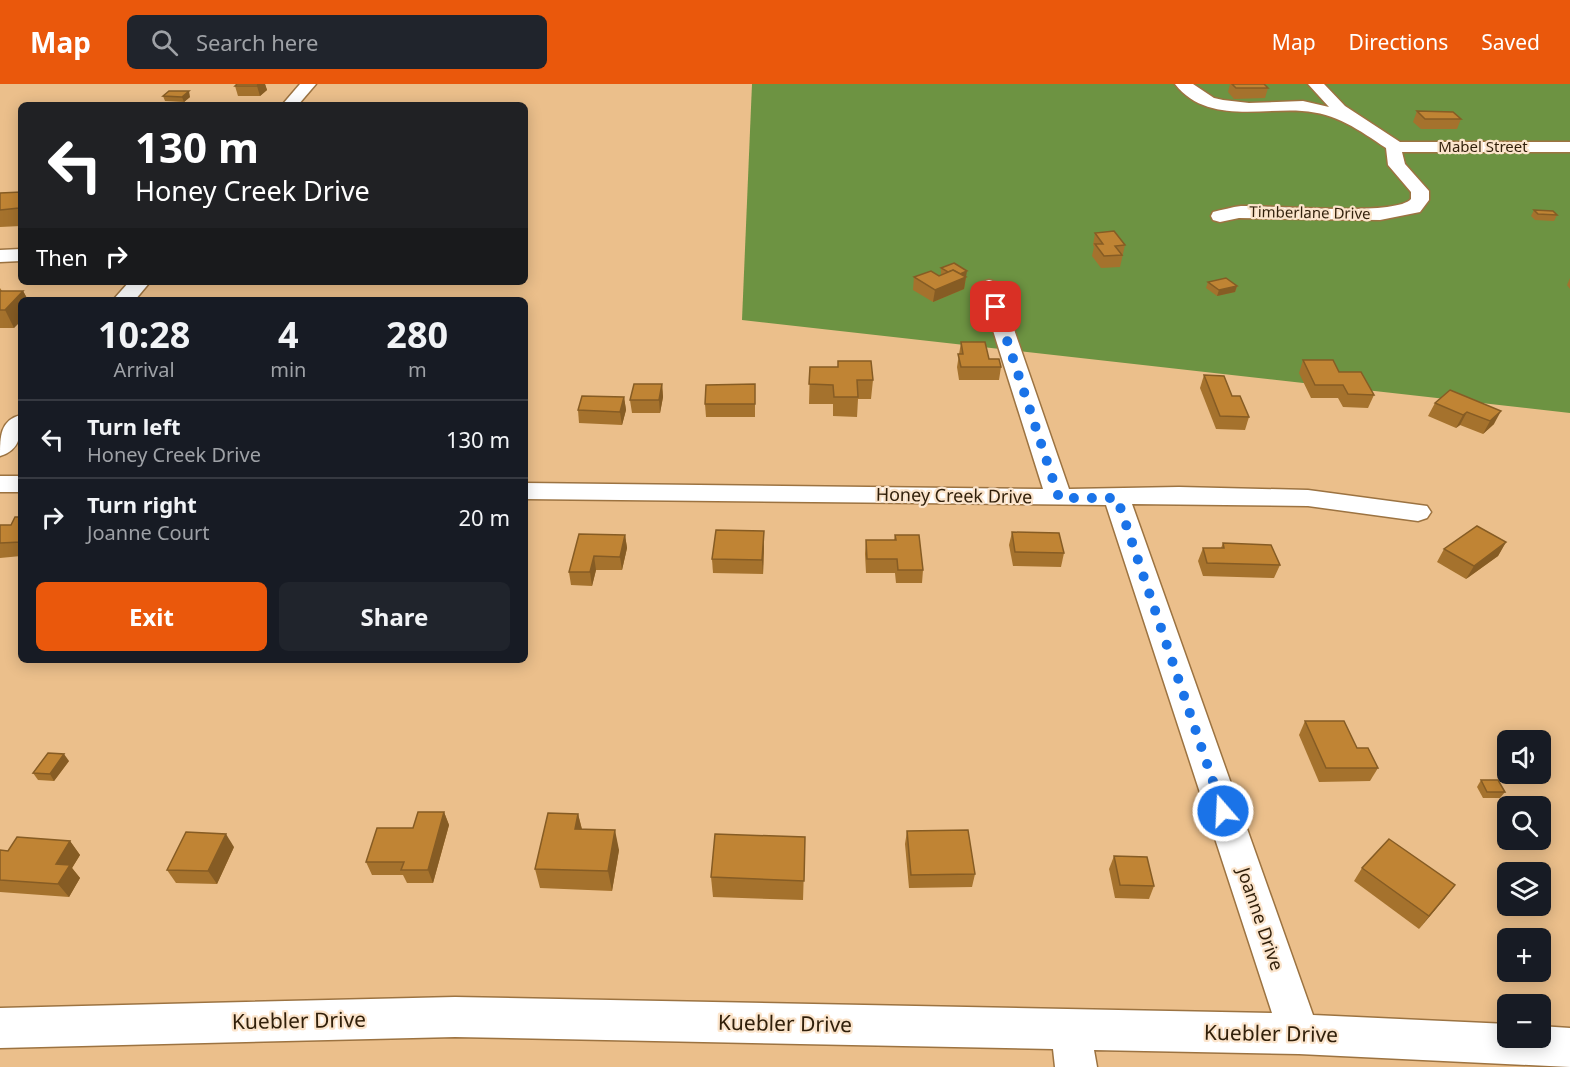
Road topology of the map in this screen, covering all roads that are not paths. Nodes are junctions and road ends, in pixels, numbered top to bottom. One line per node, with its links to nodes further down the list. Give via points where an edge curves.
1 (308, 84): 4 (street)
2 (1183, 84): 5 (street, via 1208,101 1222,105 1314,107)
3 (1316, 84): 5 (street)
4 (293, 102)
5 (1352, 118): 6 (street)
6 (1396, 147): 7 (street, Mabel Street); 8 (street, Timberlane Drive, via 1393,150 1397,165 1420,191 1420,200 1413,208 1348,215 1239,212)
7 (1570, 147)
8 (1220, 216)
9 (18, 255): 10 (street)
10 (0, 256)
11 (137, 285): 13 (street)
12 (989, 286): 19 (street)
13 (127, 297)
14 (18, 426): 15 (street)
15 (0, 448)
16 (0, 484): 17 (street)
17 (18, 484)
18 (528, 491): 19 (street, Honey Creek Drive)
19 (1059, 498): 20 (street, Honey Creek Drive)
20 (1117, 498): 21 (street, Honey Creek Drive, via 1308,498); 23 (street, Joanne Drive)
21 (1418, 512)
22 (0, 1028): 25 (street, Kuebler Drive, via 455,1017)
23 (1299, 1034): 24 (street, Kuebler Drive); 25 (street, Kuebler Drive)
24 (1570, 1047)
25 (1073, 1049)

